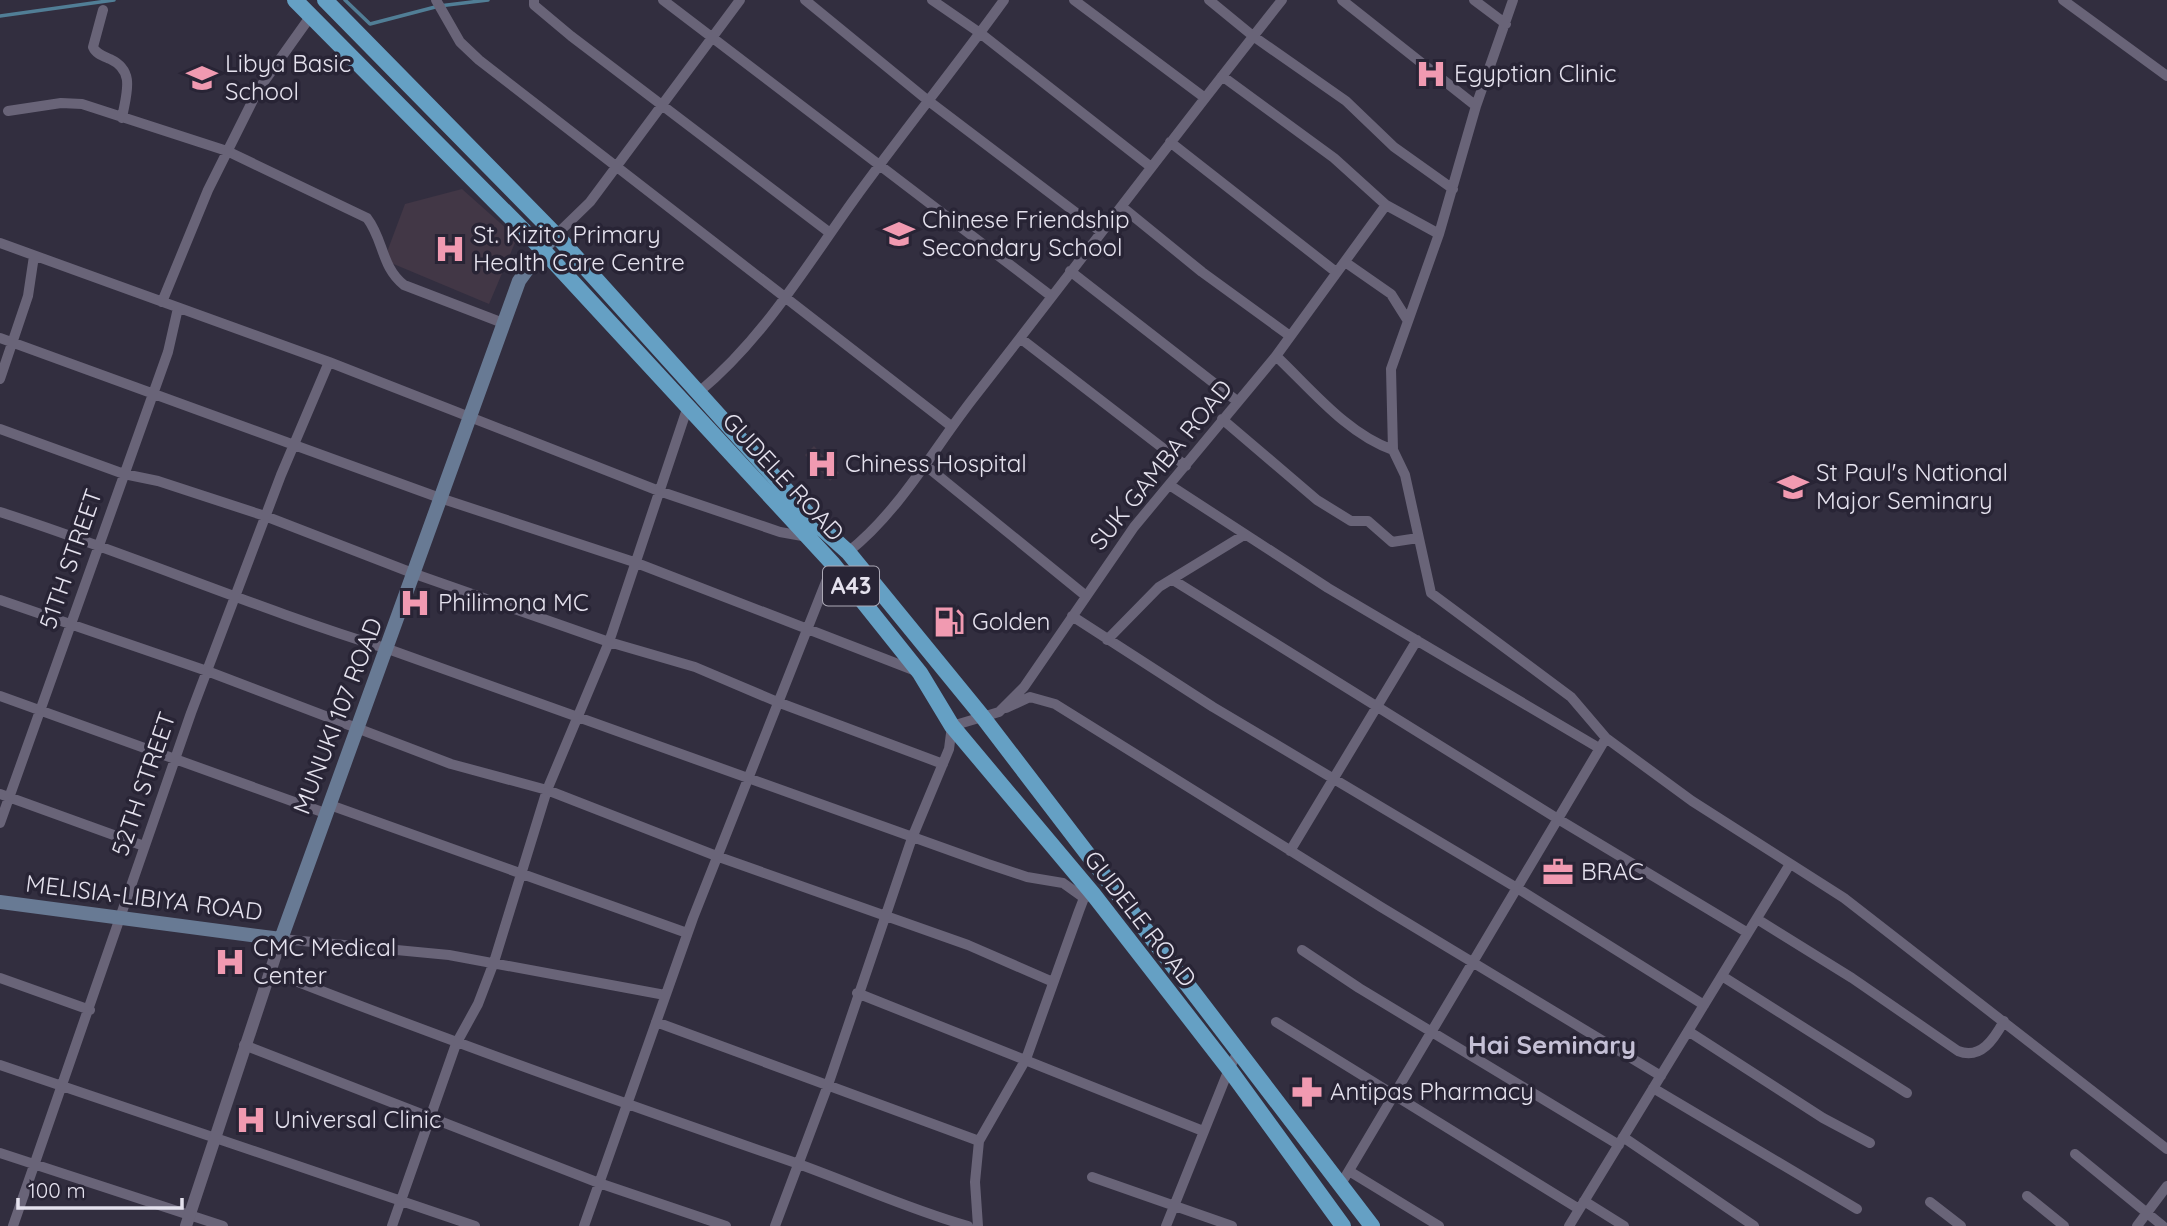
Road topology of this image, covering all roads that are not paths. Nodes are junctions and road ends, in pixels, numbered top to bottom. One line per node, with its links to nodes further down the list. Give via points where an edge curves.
1 (295, 0): 18 (highway, GUDELE ROAD / A43)
2 (325, 0): 42 (highway, GUDELE ROAD / A43)
3 (436, 0): 34 (street, via 460,42 479,60)
4 (534, 0): 27 (street, via 534,5 571,36)
5 (663, 0): 22 (street)
6 (740, 0): 22 (street)
7 (805, 0): 25 (street)
8 (932, 0): 20 (street)
9 (1004, 0): 20 (street)
10 (1074, 0): 26 (street)
11 (1209, 0): 21 (street)
12 (1282, 0): 21 (street)
13 (1342, 0): 28 (street)
14 (1474, 0): 19 (street)
15 (1513, 0): 19 (street)
16 (2063, 0): 24 (street)
17 (103, 10): 30 (street, via 93,47 126,71 129,79)
18 (310, 17): 32 (street, via 265,77); 44 (highway, GUDELE ROAD / A43)
19 (1506, 24): 28 (street)
20 (980, 33): 25 (street); 35 (street)
21 (1253, 36): 23 (street); 36 (street, via 1346,101 1394,147)
22 (713, 37): 27 (street); 33 (street)
23 (1222, 76): 26 (street); 37 (street, via 1334,158)
24 (2167, 76)
25 (926, 99): 33 (street); 39 (street)
26 (1205, 99): 31 (street)
27 (662, 106): 34 (street); 40 (street)
28 (1476, 106): 36 (street)
29 (8, 111): 30 (street, via 73,103)
30 (122, 118): 32 (street)
31 (1170, 142): 35 (street); 48 (street)
32 (227, 151): 51 (street); 54 (street, via 367,218 378,232 391,274 404,285)
33 (879, 165): 40 (street); 49 (street)
34 (616, 166): 42 (street, via 582,212); 50 (street)
35 (1151, 167): 38 (street)
36 (1452, 189): 41 (street)
37 (1386, 205): 41 (street); 46 (street, SUK GAMBA ROAD)
38 (1122, 207): 39 (street); 55 (street)
39 (1100, 231): 47 (street)
40 (830, 233): 50 (street)
41 (1439, 234): 53 (street)
42 (556, 235): 44 (main road, MUNUKI 107 ROAD); 62 (highway, GUDELE ROAD / A43)
43 (0, 243): 45 (street)
44 (542, 249): 54 (main road, MUNUKI 107 ROAD, via 519,281); 65 (highway, GUDELE ROAD / A43)
45 (34, 256): 51 (street); 58 (street, via 33,277)
46 (1345, 262): 48 (street, SUK GAMBA ROAD); 53 (street, via 1391,294)
47 (1070, 271): 49 (street); 64 (street)
48 (1336, 272): 55 (street, SUK GAMBA ROAD)
49 (1051, 296): 57 (street)
50 (785, 299): 62 (street, via 747,346); 68 (street)
51 (162, 302): 52 (street)
52 (178, 308): 60 (street); 63 (street, 51TH STREET)
53 (1408, 321): 71 (street, via 1390,381)
54 (503, 323): 66 (main road, MUNUKI 107 ROAD)
55 (1290, 336): 59 (street, SUK GAMBA ROAD)
56 (0, 338): 58 (street)
57 (1020, 338): 68 (street); 73 (street)
58 (12, 342): 61 (street); 63 (street)
59 (1276, 356): 64 (street, SUK GAMBA ROAD); 71 (street, via 1371,442)
60 (329, 362): 66 (street); 70 (street, 52TH STREET)
61 (0, 379)
62 (699, 392): 84 (highway, GUDELE ROAD / A43, via 817,524)
63 (153, 394): 70 (street); 74 (street, 51TH STREET)
64 (1237, 401): 67 (street, SUK GAMBA ROAD)
65 (687, 409): 76 (street); 81 (highway, GUDELE ROAD / A43)
66 (468, 415): 76 (street); 77 (main road, MUNUKI 107 ROAD)
67 (1222, 419): 73 (street, SUK GAMBA ROAD); 82 (street, via 1317,500 1351,520 1368,521 1392,542)
68 (951, 426): 72 (street)
69 (0, 429): 74 (street)
70 (294, 446): 77 (street); 79 (street, 52TH STREET)
71 (1393, 450): 82 (street, via 1405,475)
72 (925, 465): 84 (street, via 864,540); 90 (street)
73 (1186, 466): 75 (street, SUK GAMBA ROAD)
74 (124, 474): 79 (street); 83 (street, 51TH STREET)
75 (1171, 486): 80 (street); 90 (street, SUK GAMBA ROAD, via 1134,527)
76 (659, 491): 81 (street, via 780,532); 85 (street)
77 (440, 498): 85 (street); 87 (main road, MUNUKI 107 ROAD)
78 (0, 512): 83 (street)
79 (265, 516): 87 (street); 89 (street, 52TH STREET)
80 (1244, 535): 88 (street); 96 (street)
81 (809, 537): 86 (highway, GUDELE ROAD / A43)
82 (1418, 538): 110 (street, via 1431,593 1571,697)
83 (99, 546): 89 (street); 93 (street, 51TH STREET)
84 (848, 552): 106 (highway, GUDELE ROAD / A43)
85 (634, 562): 94 (street); 97 (street)
86 (833, 564): 94 (street); 100 (highway, GUDELE ROAD / A43)
87 (415, 574): 97 (street); 98 (main road, MUNUKI 107 ROAD)
88 (1173, 580): 95 (street, via 1159,587); 103 (street)
89 (236, 595): 98 (street); 99 (street, 52TH STREET)
90 (1086, 596): 92 (street, SUK GAMBA ROAD)
91 (0, 600): 93 (street)
92 (1072, 616): 95 (street); 105 (street, SUK GAMBA ROAD, via 1024,687)
93 (70, 625): 99 (street); 104 (street, 51TH STREET)
94 (806, 627): 100 (street); 102 (street)
95 (1107, 640): 115 (street)
96 (1417, 640): 103 (street); 111 (street)
97 (609, 642): 102 (street, via 695,667); 107 (street)
98 (388, 649): 107 (street); 109 (main road, MUNUKI 107 ROAD)
99 (207, 671): 109 (street); 112 (street, 52TH STREET)
100 (920, 673): 108 (highway, GUDELE ROAD / A43)
101 (0, 696): 104 (street)
102 (780, 703): 113 (street); 114 (street)
103 (1375, 706): 115 (street); 119 (street)
104 (39, 710): 112 (street); 117 (street, 51TH STREET)
105 (999, 712): 106 (street); 123 (street, via 1030,697 1055,704)
106 (982, 716): 108 (street); 154 (highway, GUDELE ROAD / A43)
107 (576, 719): 114 (street); 116 (street)
108 (952, 726): 113 (street); 128 (highway, GUDELE ROAD / A43)
109 (358, 730): 116 (street, via 452,764); 118 (main road, MUNUKI 107 ROAD)
110 (1605, 738): 111 (street); 125 (street)
111 (1600, 748): 119 (street)
112 (175, 759): 118 (street); 122 (street, 52TH STREET)
113 (943, 764): 121 (street)
114 (747, 777): 121 (street); 124 (street)
115 (1331, 779): 123 (street); 127 (street)
116 (547, 790): 124 (street); 126 (street)
117 (5, 795): 120 (street, 51TH STREET); 122 (street)
118 (328, 809): 126 (street); 135 (main road, MUNUKI 107 ROAD)
119 (1558, 819): 127 (street); 134 (street)
120 (0, 823)
121 (912, 838): 128 (street, via 1027,877 1063,883); 130 (street)
122 (144, 846): 131 (street, 52TH STREET)
123 (1290, 851): 138 (street)
124 (719, 857): 130 (street); 133 (street)
125 (1790, 864): 132 (street); 147 (street, via 1844,898)
126 (519, 874): 133 (street); 137 (street)
127 (1517, 888): 138 (street); 145 (street)
128 (1088, 896): 142 (street); 157 (highway, GUDELE ROAD / A43)
129 (0, 902): 131 (main road, MELISIA-LIBIYA ROAD)
130 (885, 915): 142 (street); 143 (street)
131 (120, 916): 135 (main road, MELISIA-LIBIYA ROAD); 146 (street, 52TH STREET)
132 (1756, 919): 134 (street); 147 (street, via 1958,1051 1980,1052)
133 (687, 933): 144 (street)
134 (1748, 933): 140 (street)
135 (281, 939): 137 (street); 139 (street, MUNUKI 107 ROAD)
136 (1302, 950): 151 (street)
137 (494, 962): 144 (street); 152 (street)
138 (1473, 962): 151 (street); 158 (street)
139 (270, 971): 152 (street); 153 (street, MUNUKI 107 ROAD)
140 (1722, 975): 145 (street); 162 (street)
141 (0, 978): 146 (street)
142 (1053, 982): 155 (street)
143 (857, 993): 155 (street); 159 (street)
144 (665, 995): 148 (street)
145 (1704, 1005): 150 (street)
146 (90, 1010): 160 (street, 52TH STREET)
147 (2004, 1021): 171 (street)
148 (656, 1022): 159 (street); 164 (street)
149 (1276, 1022): 163 (street)
150 (1688, 1031): 158 (street); 170 (street)
151 (1431, 1032): 163 (street); 169 (street)
152 (456, 1044): 164 (street); 165 (street)
153 (244, 1045): 165 (street); 167 (street, MUNUKI 107 ROAD)
154 (1239, 1051): 157 (street); 177 (highway, GUDELE ROAD / A43)
155 (1026, 1059): 166 (street); 168 (street)
156 (0, 1065): 160 (street)
157 (1228, 1069): 166 (street); 199 (highway, GUDELE ROAD / A43)
158 (1661, 1076): 161 (street)
159 (828, 1085): 168 (street); 174 (street)
160 (62, 1087): 167 (street); 175 (street, 52TH STREET)
161 (1653, 1088): 169 (street); 185 (street)
162 (1907, 1093)
163 (1394, 1095): 177 (street); 184 (street)
164 (626, 1105): 174 (street); 178 (street)
165 (430, 1119): 178 (street); 181 (street)
166 (1203, 1131): 183 (street)
167 (215, 1138): 181 (street); 187 (street, MUNUKI 107 ROAD)
168 (978, 1141): 196 (street)
169 (1621, 1141): 184 (street); 204 (street)
170 (1870, 1143)
171 (2167, 1149)
172 (0, 1153): 175 (street)
173 (2075, 1154): 186 (street)
174 (797, 1164): 194 (street); 195 (street)
175 (35, 1166): 187 (street); 188 (street, 52TH STREET)
176 (1092, 1177): 183 (street)
177 (1345, 1178): 200 (highway, GUDELE ROAD / A43); 201 (street)
178 (599, 1183): 192 (street); 193 (street)
179 (2167, 1186): 186 (street)
180 (2027, 1196): 206 (street)
181 (402, 1199): 190 (street); 191 (street)
182 (1930, 1202): 205 (street)
183 (1173, 1205): 197 (street); 198 (street)
184 (1582, 1205): 202 (street); 203 (street)
185 (1857, 1209)
186 (2147, 1213): 207 (street); 208 (street)
187 (188, 1220): 189 (street)
188 (13, 1226)
189 (223, 1226)
190 (392, 1226)
191 (475, 1226)
192 (584, 1226)
193 (726, 1226)
194 (775, 1226)
195 (968, 1226)
196 (978, 1226)
197 (1166, 1226)
198 (1233, 1226)
199 (1343, 1226)
200 (1372, 1226)
201 (1439, 1226)
202 (1569, 1226)
203 (1624, 1226)
204 (1754, 1226)
205 (1961, 1226)
206 (2064, 1226)
207 (2137, 1226)
208 (2163, 1226)

